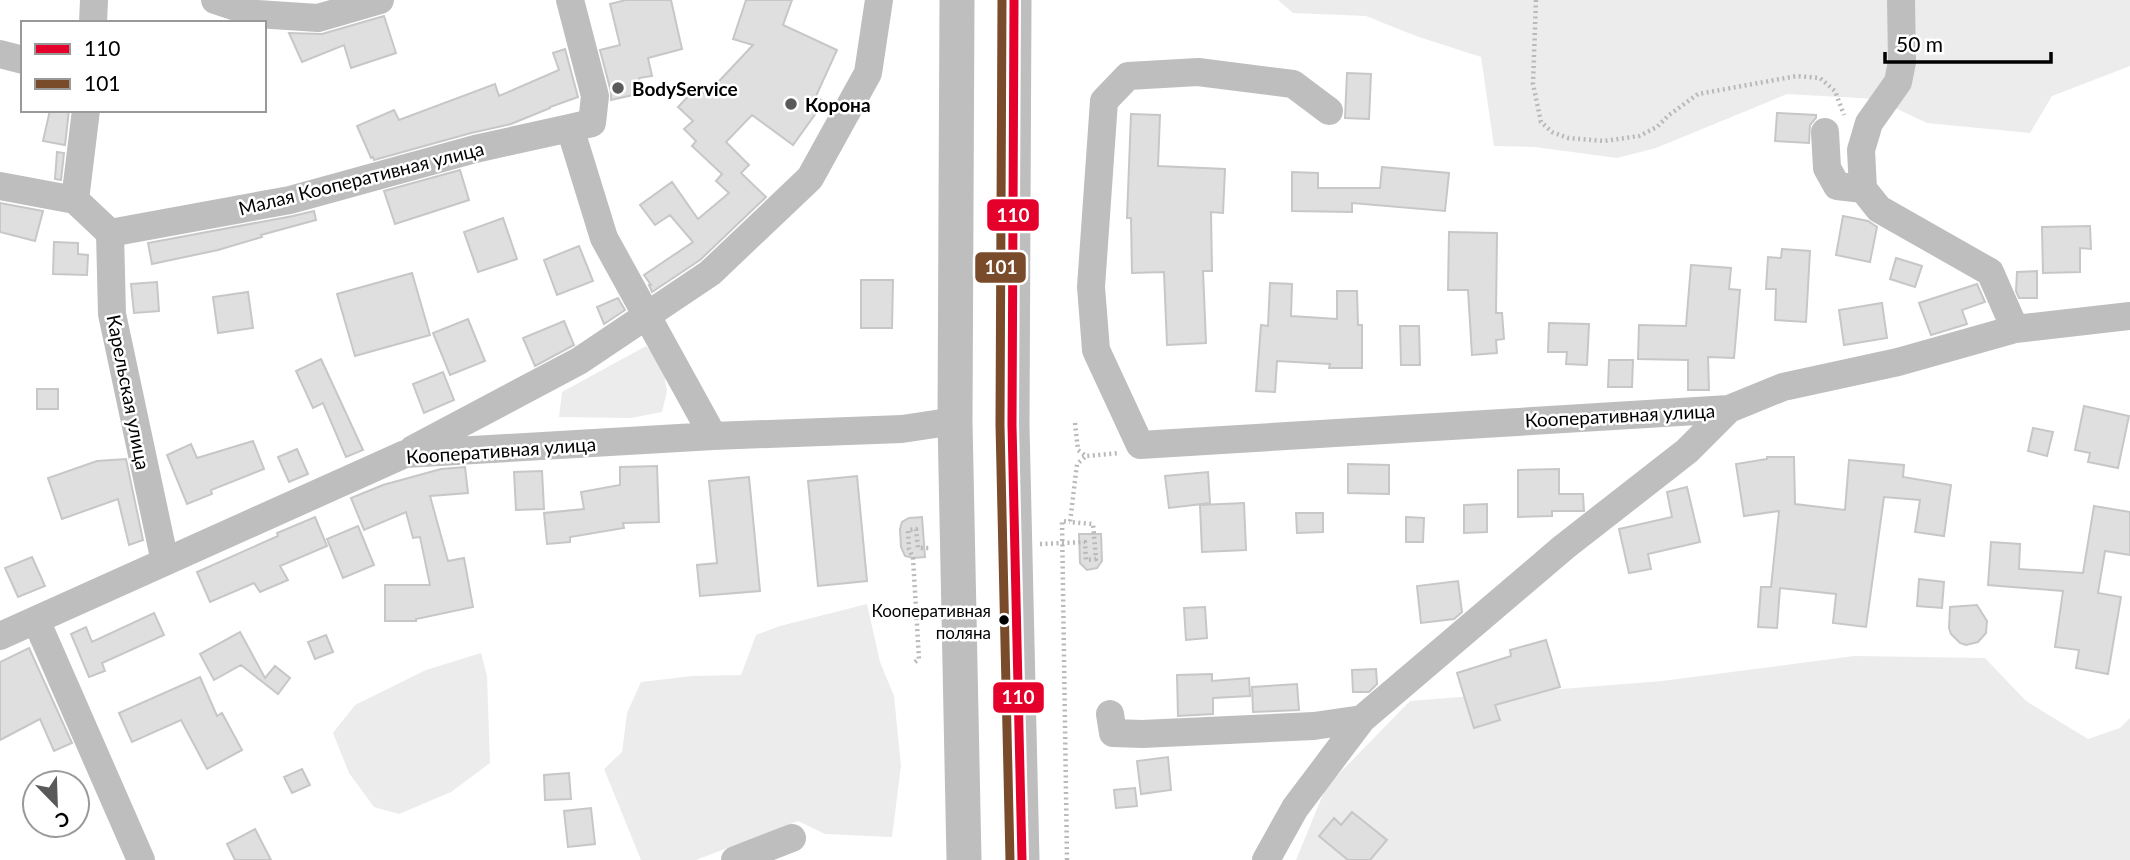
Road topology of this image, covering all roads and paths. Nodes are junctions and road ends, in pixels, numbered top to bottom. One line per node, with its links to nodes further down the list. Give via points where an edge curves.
1 (94, 0): 10 (street)
2 (215, 0): 3 (street, via 257,15 318,18)
3 (380, 0)
4 (570, 0): 15 (street, via 595,96 592,123)
5 (879, 0): 21 (street, via 868,73 810,178 710,273)
6 (957, 0): 25 (main road)
7 (1014, 0): 44 (main road, via 1012,425)
8 (1536, 0): 16 (path, via 1533,84 1541,122 1552,132 1604,141 1639,136 1698,94 1797,76 1820,78 1835,91 1843,113)
9 (1901, 0): 18 (street, via 1898,82 1869,123 1861,150)
10 (93, 21)
11 (0, 54): 12 (street)
12 (21, 59)
13 (1329, 111): 28 (street, via 1293,84 1198,72 1128,76 1104,101 1091,287 1097,350)
14 (86, 112): 19 (street)
15 (570, 128): 20 (street, Малая Кооперативная улица, via 290,200); 21 (street, via 602,232)
16 (1835, 128): 18 (street, via 1827,168 1837,186)
17 (0, 186): 19 (street)
18 (1863, 189): 23 (street, via 1880,209 1990,272)
19 (75, 200): 20 (street)
20 (110, 233): 34 (street, Карельская улица, via 112,314)
21 (646, 316): 27 (street); 29 (street, via 579,361)
22 (2130, 316): 23 (street, Кооперативная улица)
23 (2015, 329): 24 (street, Кооперативная улица, via 1898,362 1783,387)
24 (1729, 410): 28 (street, Кооперативная улица); 39 (street, via 1688,451 1564,547)
25 (955, 421): 27 (street, Кооперативная улица, via 902,429); 43 (main road)
26 (1075, 423): 30 (path, via 1077,450)
27 (713, 436): 29 (street, Кооперативная улица)
28 (1130, 449): 30 (path)
29 (405, 454): 34 (street, Кооперативная улица)
30 (1086, 456): 31 (path, via 1077,464)
31 (1070, 522): 32 (path, via 1093,524 1096,559 1086,560); 45 (path, via 1062,521)
32 (1085, 542)
33 (918, 548): 37 (path, via 916,529 908,530 919,659)
34 (164, 562): 35 (street, Кооперативная улица)
35 (36, 620): 36 (street, Кооперативная улица); 41 (street)
36 (0, 636)
37 (915, 662)
38 (1110, 714): 39 (street, via 1113,733 1142,734 1314,726)
39 (1362, 719): 46 (street, via 1294,808)
40 (792, 838): 42 (street)
41 (141, 860)
42 (735, 860)
43 (964, 860)
44 (1022, 860)
45 (1067, 860)
46 (1266, 860)

